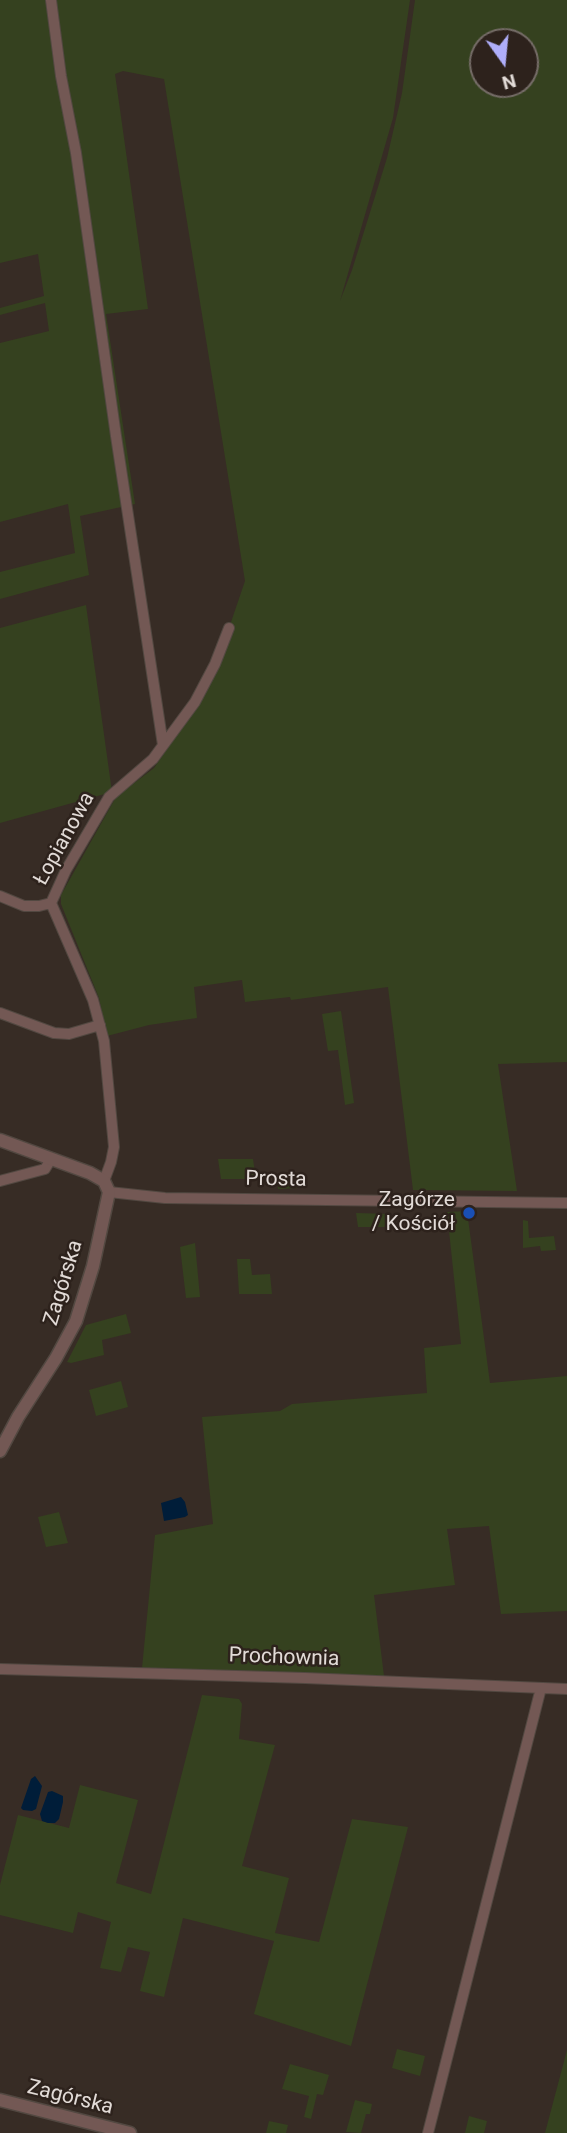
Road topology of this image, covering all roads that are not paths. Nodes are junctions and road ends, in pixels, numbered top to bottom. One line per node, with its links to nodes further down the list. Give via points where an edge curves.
1 (51, 0): 3 (street)
2 (229, 628): 3 (street, Łopianowa, via 195,702)
3 (163, 745): 5 (street, Łopianowa, via 138,774 109,797)
4 (0, 896): 5 (street, via 24,906)
5 (51, 903): 7 (street, Łopianowa)
6 (0, 1013): 7 (street, via 54,1033 69,1034)
7 (100, 1025): 11 (street, Łopianowa, via 114,1147)
8 (0, 1140): 9 (street, Prosta)
9 (51, 1159): 10 (street, via 44,1169); 11 (street, Prosta, via 82,1170)
10 (0, 1181)
11 (106, 1187): 12 (street, Prosta, via 165,1198); 13 (street, Zagórska, via 93,1266 76,1321)
12 (567, 1202)
13 (0, 1451)
14 (0, 1669): 15 (street, Prochownia)
15 (541, 1688): 16 (street, Prochownia); 19 (street)
16 (567, 1689)
17 (0, 2100): 18 (street, Zagórska)
18 (130, 2133)
19 (428, 2133)

